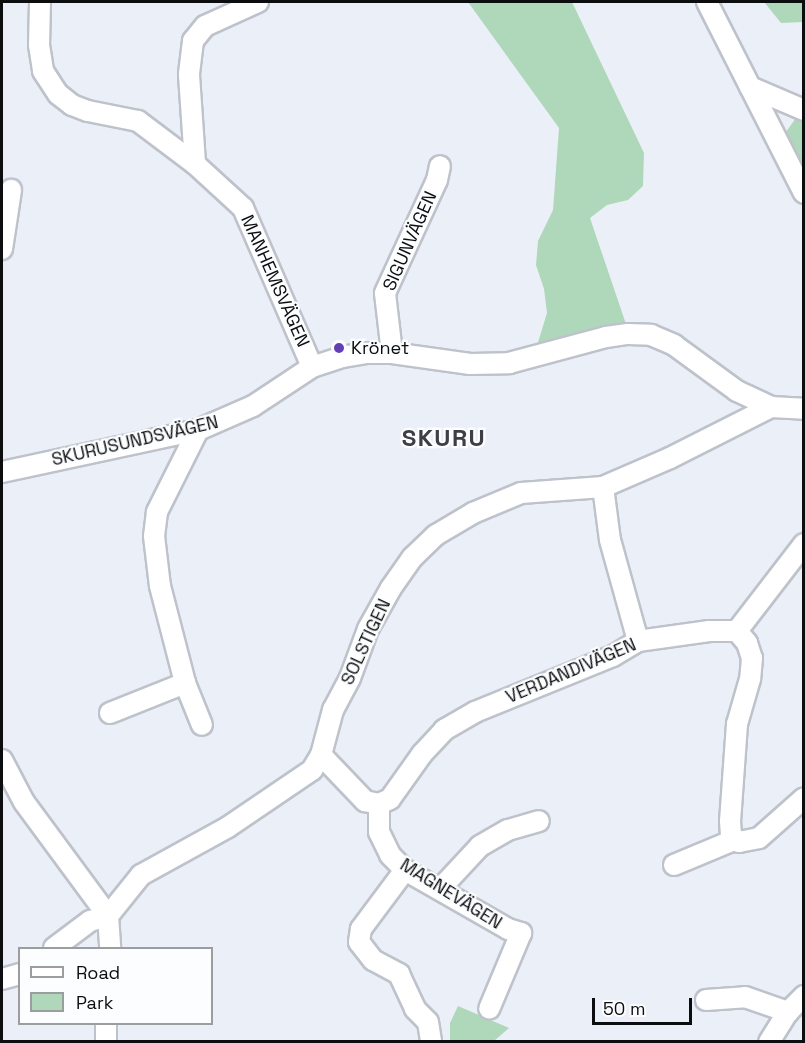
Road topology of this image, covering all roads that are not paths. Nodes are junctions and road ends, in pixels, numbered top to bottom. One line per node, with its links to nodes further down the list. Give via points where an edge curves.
1 (39, 2): 6 (street, MANHEMSVÄGEN, via 43,71 58,94 88,111 138,121)
2 (258, 2): 6 (street, via 205,26 193,41 189,75)
3 (707, 2): 4 (street)
4 (750, 87): 5 (street); 9 (street)
5 (804, 110)
6 (195, 164): 12 (street, MANHEMSVÄGEN, via 243,208)
7 (440, 166): 11 (street, SIGUNVÄGEN, via 385,293)
8 (11, 190): 10 (street)
9 (804, 193)
10 (2, 249)
11 (392, 353): 12 (street, SKURUSUNDSVÄGEN, via 342,357); 13 (street, SKURUSUNDSVÄGEN, via 471,364 509,363 606,338 651,335 674,345 737,391)
12 (312, 367): 15 (street, SKURUSUNDSVÄGEN, via 253,406)
13 (771, 408): 14 (street, SKURUSUNDSVÄGEN); 17 (street, SOLSTIGEN)
14 (804, 409)
15 (198, 430): 16 (street, SKURUSUNDSVÄGEN); 21 (street, via 157,512 154,536 160,586)
16 (2, 472)
17 (603, 487): 20 (street, via 610,540); 24 (street, SOLSTIGEN, via 521,493 472,513 436,536 412,558 368,629 333,710)
18 (804, 544): 19 (street)
19 (737, 631): 20 (street, VERDANDIVÄGEN, via 677,634); 29 (street, via 752,658 737,724 730,821)
20 (638, 641): 27 (street, VERDANDIVÄGEN, via 613,656 475,712 444,730 390,799)
21 (185, 683): 22 (street); 23 (street)
22 (110, 713)
23 (202, 725)
24 (321, 755): 27 (street, via 365,801); 33 (street, SOLSTIGEN, via 312,770 288,788 228,827 141,875)
25 (2, 760): 33 (street, via 24,802)
26 (804, 798): 29 (street, via 759,838)
27 (379, 804): 31 (street, MAGNEVÄGEN, via 379,832 390,855)
28 (539, 821): 32 (street, via 508,830 480,846)
29 (735, 840): 30 (street)
30 (674, 865)
31 (405, 870): 32 (street, MAGNEVÄGEN); 44 (street, via 361,929 359,942 373,960 399,974 415,1009 428,1022)
32 (441, 888): 40 (street, MAGNEVÄGEN, via 521,933)
33 (108, 916): 34 (street, SOLSTIGEN, via 90,921); 35 (street)
34 (55, 947)
35 (110, 947)
36 (18, 975): 37 (street)
37 (2, 979)
38 (804, 996): 41 (street)
39 (706, 1000): 41 (street, via 745,997)
40 (489, 1009)
41 (788, 1012): 45 (street)
42 (106, 1025): 43 (street)
43 (106, 1041)
44 (431, 1041)
45 (769, 1041)

